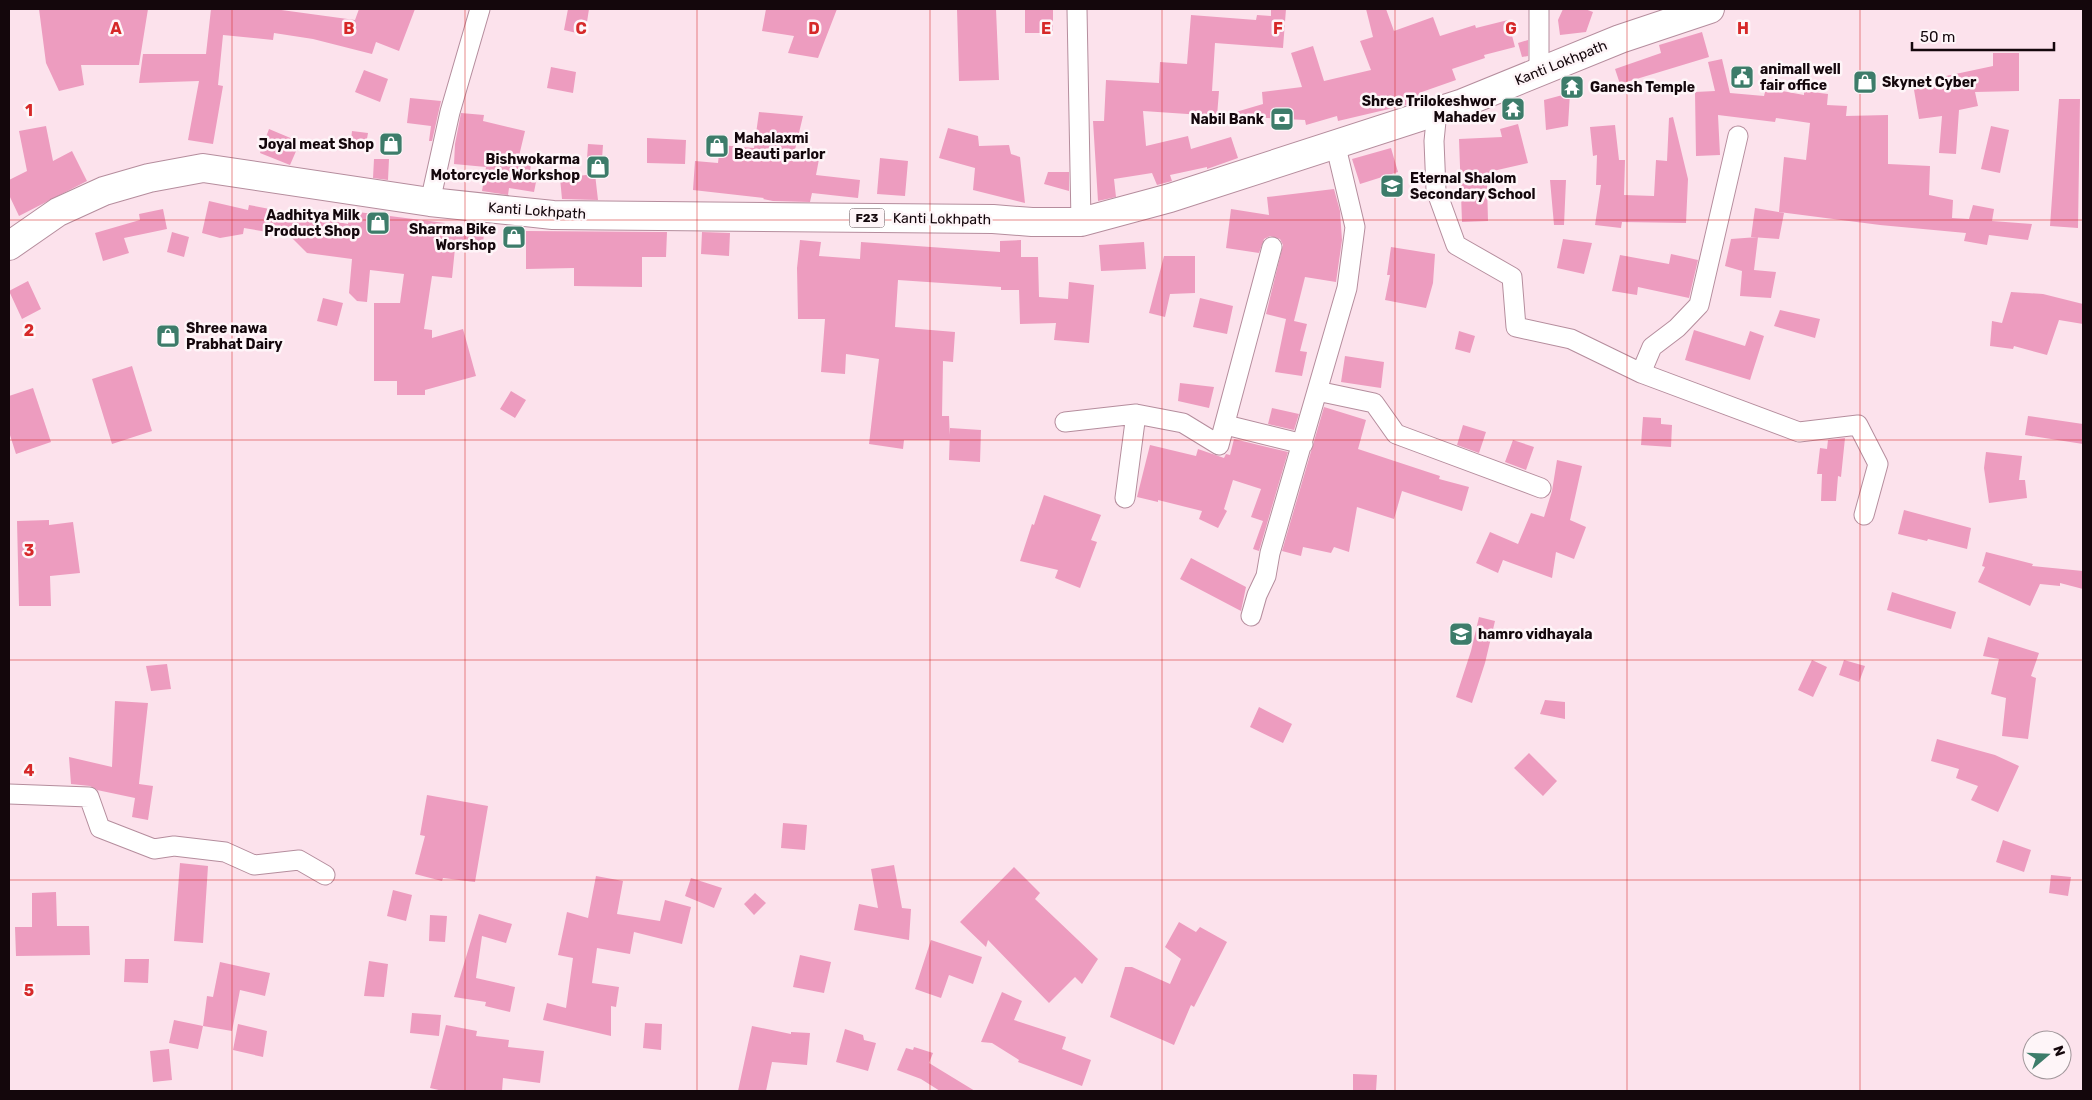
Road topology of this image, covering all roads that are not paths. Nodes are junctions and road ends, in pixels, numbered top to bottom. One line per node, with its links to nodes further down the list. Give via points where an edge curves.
1 (480, 9): 9 (street, via 450,112)
2 (1077, 9): 10 (street)
3 (1539, 9): 5 (street)
4 (1710, 9): 5 (main road, Kanti Lokhpath / F23, via 1620,39)
5 (1539, 72): 6 (main road, Kanti Lokhpath / F23)
6 (1437, 112): 8 (main road, Kanti Lokhpath / F23); 13 (street, via 1434,141 1436,190 1456,245 1512,277 1516,327 1570,340)
7 (1738, 136): 13 (street, via 1699,305 1677,328 1652,346)
8 (1336, 146): 10 (main road, Kanti Lokhpath / F23); 14 (street, via 1355,227 1346,288)
9 (430, 202): 10 (main road, Kanti Lokhpath / F23, via 553,215); 11 (main road, Kanti Lokhpath / F23, via 203,168 104,191 58,212)
10 (1081, 222)
11 (9, 246)
12 (1272, 247): 17 (street)
13 (1641, 374): 21 (street, via 1799,432 1858,425 1878,464)
14 (1317, 391): 18 (street); 19 (street, via 1374,403 1396,434)
15 (1136, 414): 16 (street); 17 (street, via 1183,423 1219,445); 20 (street)
16 (1065, 422)
17 (1226, 425): 18 (street)
18 (1303, 444): 22 (street, via 1266,576)
19 (1541, 488)
20 (1125, 498)
21 (1864, 515)
22 (1251, 616)
23 (9, 794): 24 (street, via 89,797 100,828 154,849 174,846 225,852 254,865 299,860)
24 (325, 874)

